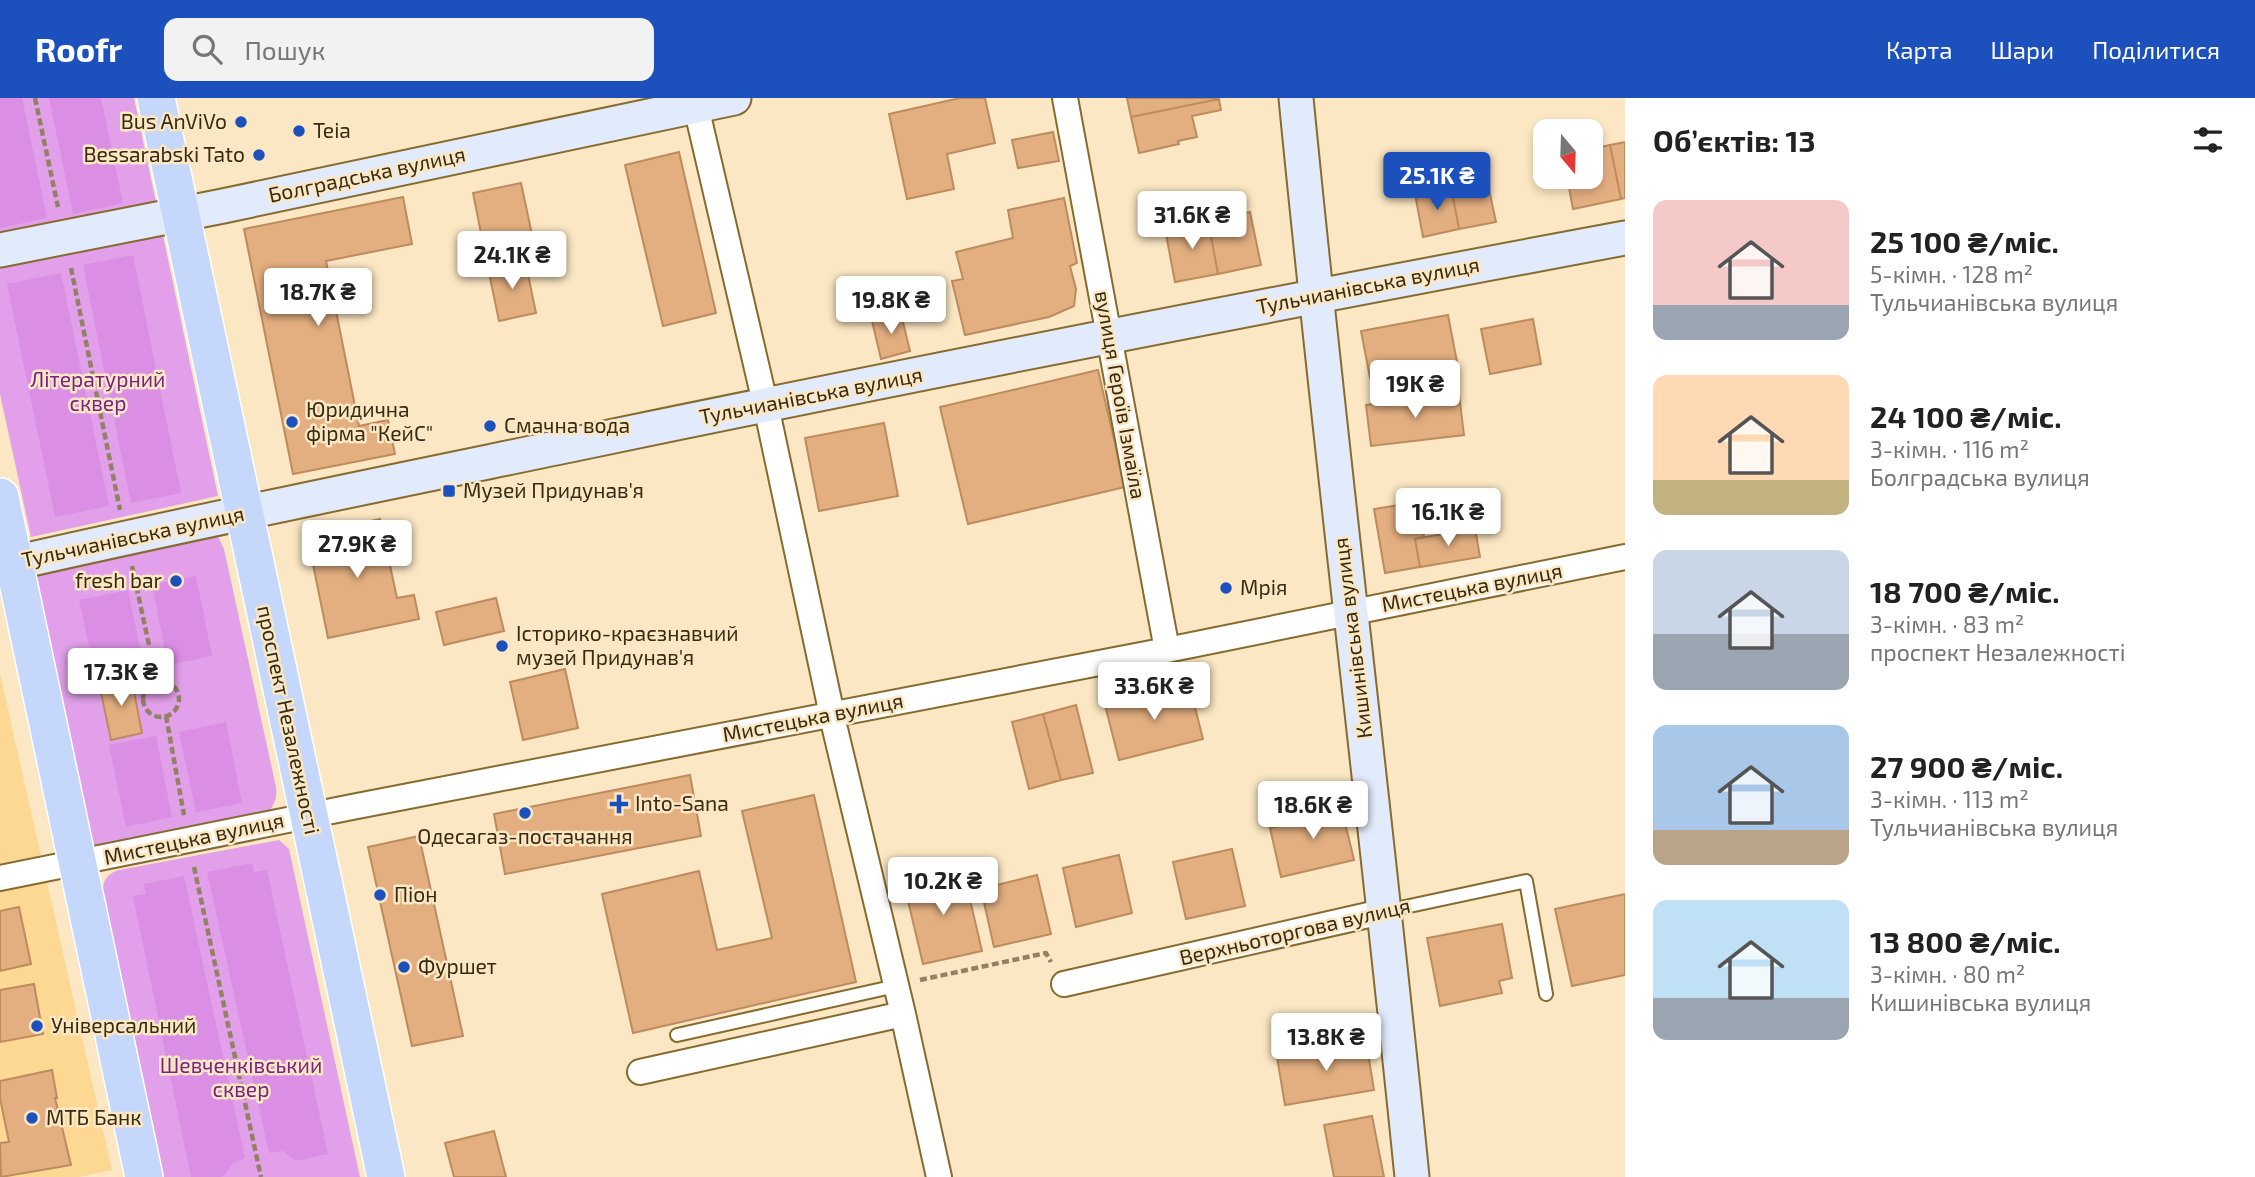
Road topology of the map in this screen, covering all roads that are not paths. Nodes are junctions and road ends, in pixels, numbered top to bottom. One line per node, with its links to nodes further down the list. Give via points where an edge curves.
1 (156, 98): 6 (main road, проспект Незалежності)
2 (734, 98): 5 (main road, Болградська вулиця)
3 (1065, 98): 10 (street, вулиця Героїв Ізмаїла)
4 (1296, 98): 9 (main road, Кишинівська вулиця)
5 (695, 102): 6 (main road, Болградська вулиця); 11 (street)
6 (181, 214): 8 (main road, Болградська вулиця); 13 (main road, проспект Незалежності)
7 (1625, 238): 9 (main road, Тульчианівська вулиця)
8 (0, 250)
9 (1315, 296): 10 (main road, Тульчианівська вулиця); 16 (main road, Кишинівська вулиця)
10 (1109, 337): 11 (main road, Тульчианівська вулиця); 17 (street, вулиця Героїв Ізмаїла)
11 (765, 405): 13 (main road, Тульчианівська вулиця); 18 (street)
12 (0, 497): 15 (main road)
13 (244, 513): 15 (main road, Тульчианівська вулиця); 19 (main road, проспект Незалежності)
14 (1625, 557): 16 (street, Мистецька вулиця)
15 (7, 564): 20 (main road)
16 (1350, 612): 17 (street, Мистецька вулиця); 22 (main road, Кишинівська вулиця)
17 (1167, 650): 18 (street, Мистецька вулиця)
18 (831, 714): 19 (street, Мистецька вулиця); 24 (street)
19 (308, 816): 20 (street, Мистецька вулиця); 30 (main road, проспект Незалежності)
20 (78, 863): 21 (street, Мистецька вулиця); 29 (main road)
21 (0, 878)
22 (1385, 911): 23 (street, Верхньоторгова вулиця); 25 (lane, Верхньоторгова вулиця, via 1526,881); 32 (main road, Кишинівська вулиця)
23 (1064, 984)
24 (896, 986): 26 (street); 27 (lane)
25 (1546, 994)
26 (904, 1014): 28 (street); 31 (street)
27 (677, 1035)
28 (640, 1072)
29 (144, 1177)
30 (386, 1177)
31 (939, 1177)
32 (1412, 1177)

